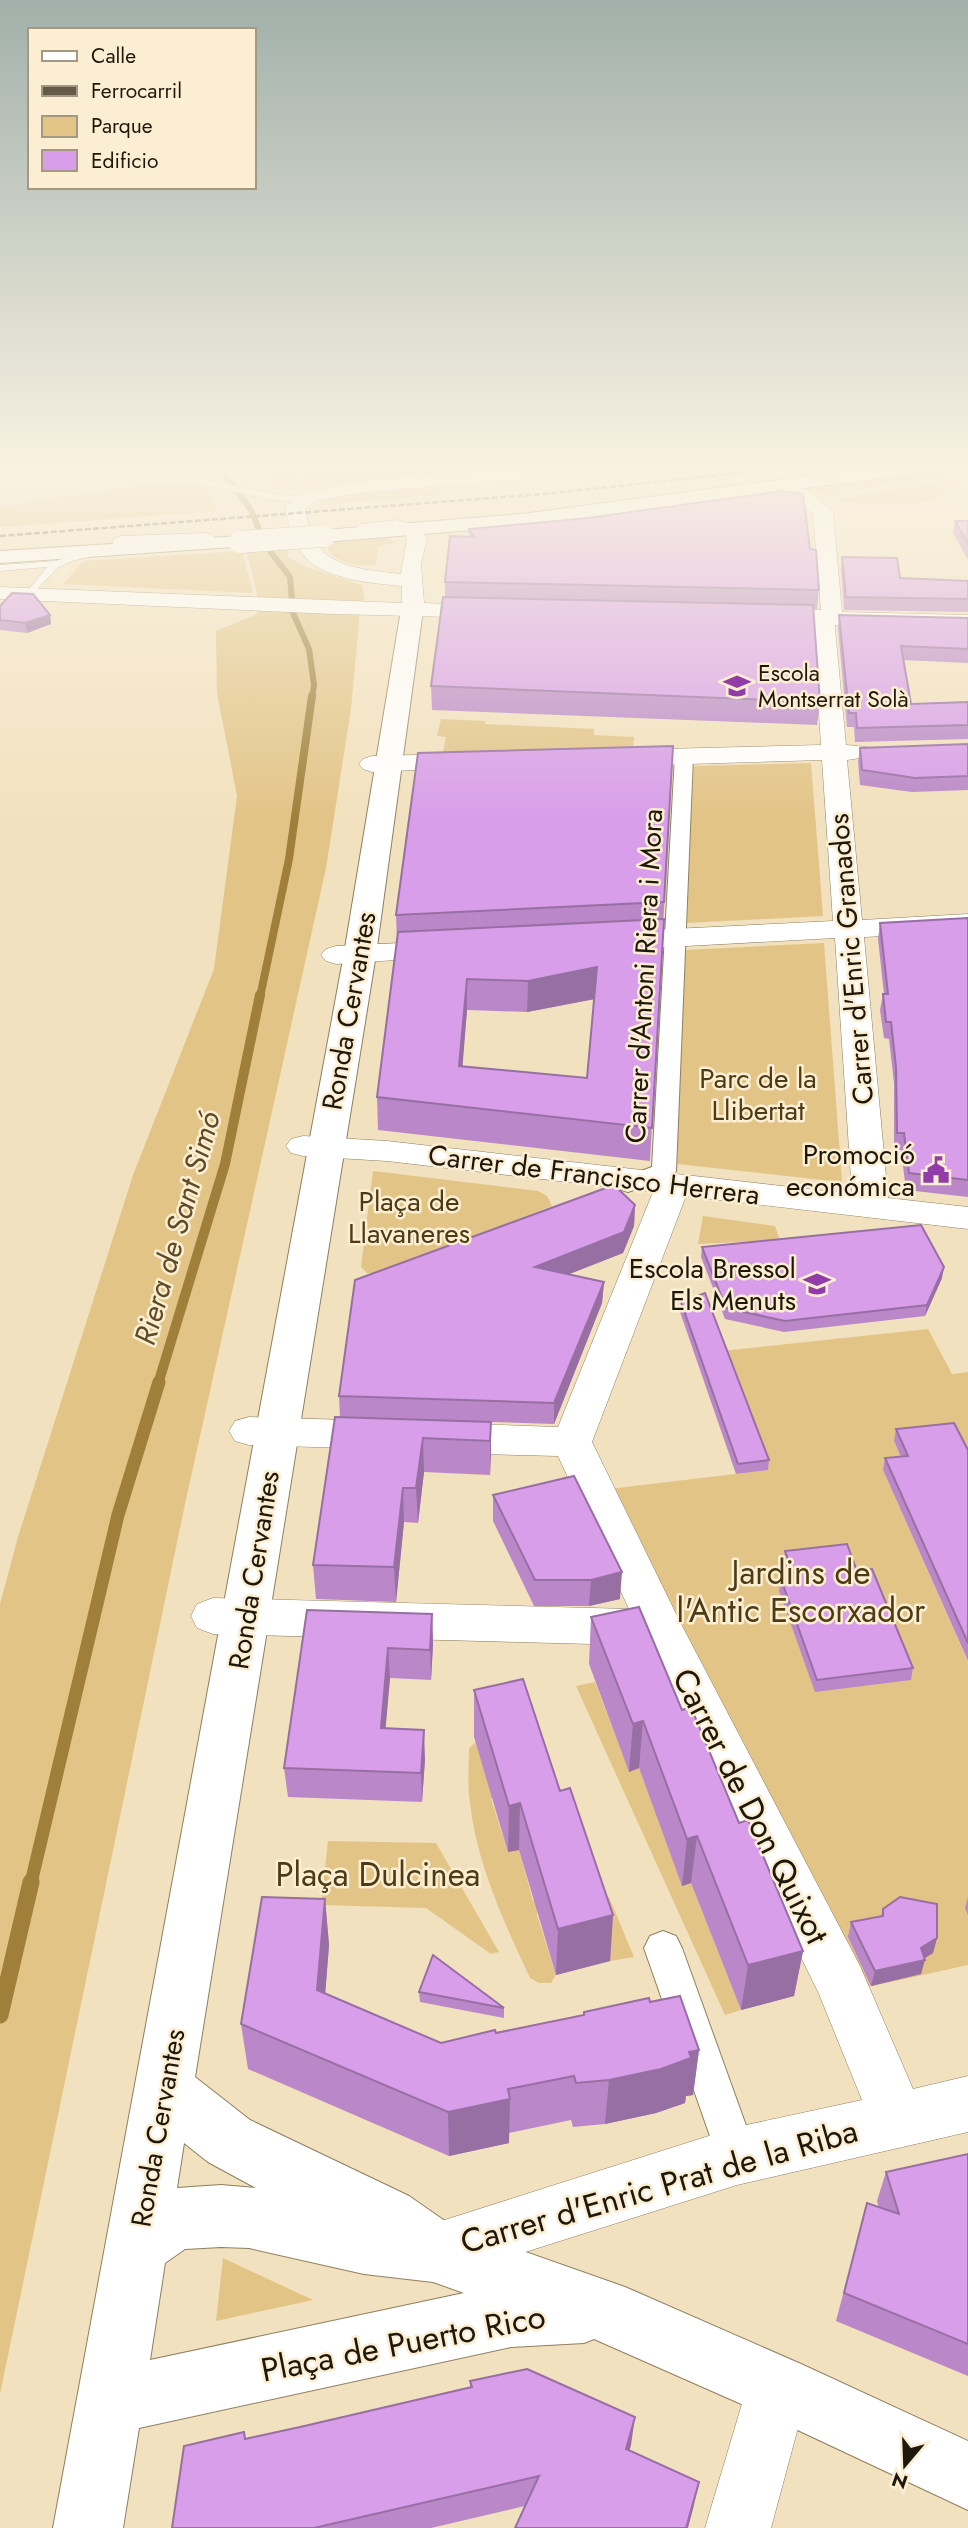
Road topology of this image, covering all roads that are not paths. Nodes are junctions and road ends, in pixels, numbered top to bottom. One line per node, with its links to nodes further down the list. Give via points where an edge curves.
1 (37, 583): 5 (lane)
2 (413, 583): 6 (street)
3 (829, 583): 9 (street, Carrer d'Enric Granados, via 831,615)
4 (0, 593): 5 (street)
5 (29, 594): 6 (street)
6 (412, 610): 7 (street); 16 (street, Ronda Cervantes)
7 (517, 611)
8 (748, 616): 9 (street)
9 (825, 618): 10 (street); 12 (street, Carrer d'Enric Granados)
10 (968, 622)
11 (880, 751): 12 (street)
12 (835, 752): 13 (street); 18 (street, Carrer d'Enric Granados)
13 (684, 756): 14 (street); 19 (street, Carrer d'Antoni Riera i Mora)
14 (604, 758)
15 (493, 761): 16 (street)
16 (381, 764): 22 (street, Ronda Cervantes)
17 (968, 923): 18 (street)
18 (848, 929): 19 (street); 26 (street, Carrer d'Enric Granados)
19 (677, 938): 20 (street); 24 (street, Carrer d'Antoni Riera i Mora, via 664,1171)
20 (581, 943)
21 (471, 948): 22 (street)
22 (348, 954): 23 (street, Ronda Cervantes)
23 (314, 1147): 24 (street, Carrer de Francisco Herrera); 28 (street, Ronda Cervantes)
24 (656, 1183): 25 (street); 26 (street, Carrer de Francisco Herrera); 29 (street)
25 (587, 1200)
26 (871, 1206): 27 (street, Carrer de Francisco Herrera)
27 (968, 1219)
28 (263, 1431): 29 (street); 30 (street, Ronda Cervantes)
29 (572, 1442): 31 (street, Carrer de Don Quixot)
30 (230, 1616): 31 (street, via 630,1628); 33 (street, Ronda Cervantes)
31 (657, 1620): 35 (street, Carrer de Don Quixot, via 841,1984)
32 (663, 1948): 36 (street)
33 (164, 2089): 37 (street, Ronda Cervantes); 38 (street, Plaça de Puerto Rico, via 229,2141 387,2218)
34 (968, 2104): 35 (street, Carrer d'Enric Prat de la Riba)
35 (898, 2119): 36 (street, Carrer d'Enric Prat de la Riba)
36 (737, 2156): 38 (street, Carrer d'Enric Prat de la Riba)
37 (137, 2245): 38 (street, Plaça de Puerto Rico, via 175,2219 221,2216 249,2217 364,2243); 41 (street, Ronda Cervantes)
38 (433, 2251): 39 (street, Plaça de Puerto Rico)
39 (603, 2310): 40 (street); 41 (street, Plaça de Puerto Rico, via 511,2315)
40 (778, 2387): 42 (street); 44 (street)
41 (112, 2401): 43 (street, Ronda Cervantes)
42 (968, 2476)
43 (88, 2528)
44 (738, 2528)

